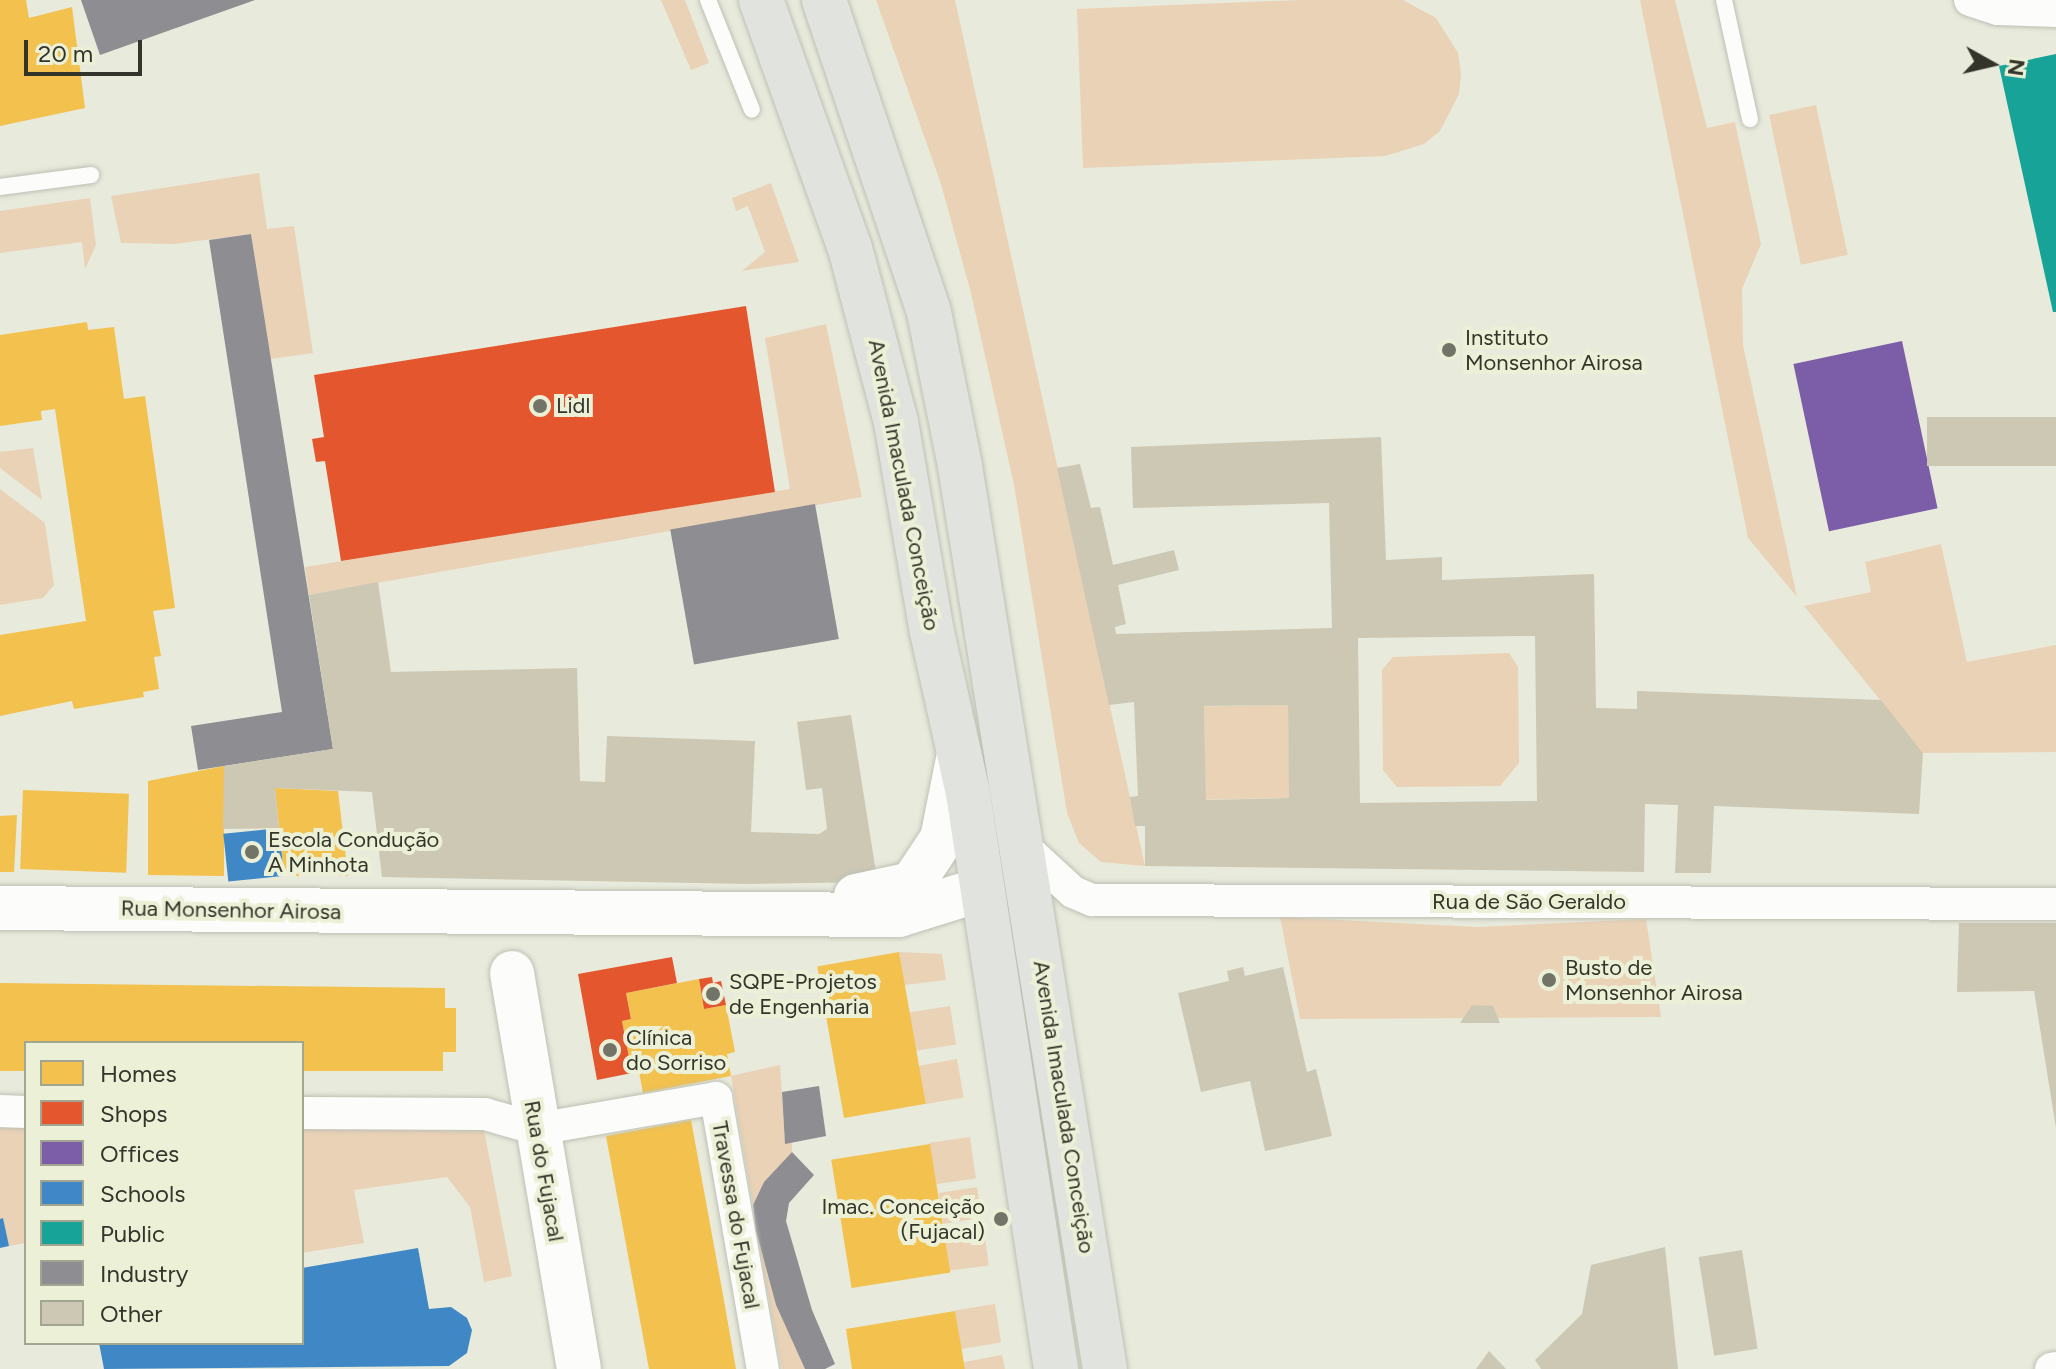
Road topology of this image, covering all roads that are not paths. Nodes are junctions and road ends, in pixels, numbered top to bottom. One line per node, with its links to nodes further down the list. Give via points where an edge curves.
1 (708, 0): 7 (lane)
2 (761, 0): 11 (main road, Avenida Imaculada Conceição, via 818,148 870,315)
3 (824, 0): 12 (main road, Avenida Imaculada Conceição, via 929,312 960,466)
4 (1724, 0): 8 (lane)
5 (1970, 0): 6 (street, via 1998,9)
6 (2056, 11)
7 (752, 110)
8 (1750, 119)
9 (91, 175): 10 (lane)
10 (0, 187)
11 (959, 754): 13 (main road, Avenida Imaculada Conceição); 17 (main road, via 942,839 912,884)
12 (1022, 845): 13 (main road, via 1007,870); 14 (street, Rua de São Geraldo, via 1073,892 1092,900); 27 (main road, Avenida Imaculada Conceição)
13 (982, 889): 17 (main road, via 915,914); 26 (main road, Avenida Imaculada Conceição)
14 (2056, 904)
15 (0, 908): 18 (main road, Rua Monsenhor Airosa)
16 (554, 911): 17 (main road); 18 (main road, Rua Monsenhor Airosa); 19 (main road)
17 (772, 914)
18 (461, 915): 19 (main road)
19 (512, 973): 23 (main road, Rua do Fujacal)
20 (0, 1111): 21 (street)
21 (24, 1112)
22 (304, 1113): 23 (street, via 485,1114)
23 (537, 1129): 24 (main road, Rua do Fujacal); 25 (street, Travessa do Fujacal, via 716,1098)
24 (579, 1369)
25 (763, 1369)
26 (1056, 1369)
27 (1105, 1369)

